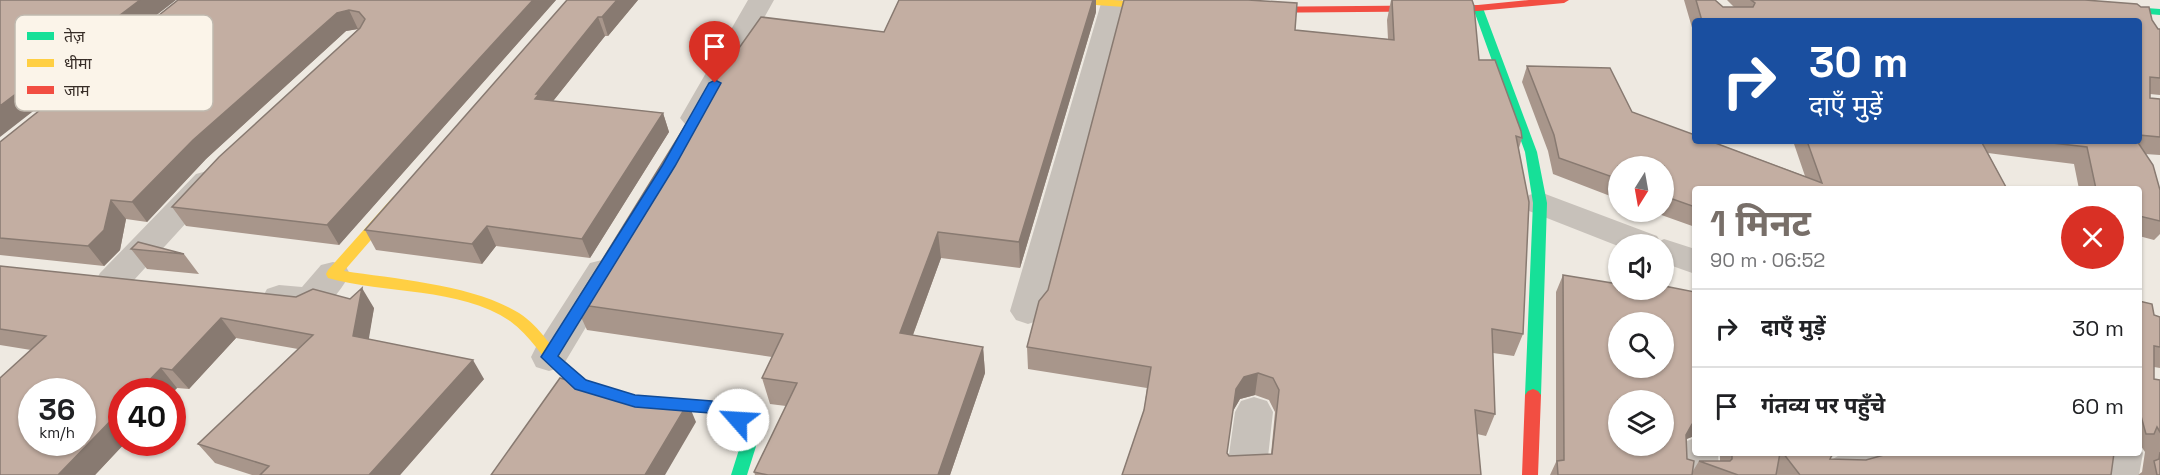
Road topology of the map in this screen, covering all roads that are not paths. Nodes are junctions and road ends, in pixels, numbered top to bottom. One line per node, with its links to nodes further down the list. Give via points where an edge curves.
1 (761, 0): 10 (street)
2 (1067, 0): 4 (street)
3 (1564, 0): 7 (street)
4 (1112, 4): 5 (street); 23 (street)
5 (1183, 4)
6 (2089, 7): 9 (street)
7 (1478, 8): 8 (street); 13 (street, via 1531,152)
8 (1240, 9)
9 (2144, 14)
10 (680, 145)
11 (227, 160): 20 (street)
12 (405, 192): 18 (street)
13 (1540, 203): 14 (street); 31 (street)
14 (1619, 234)
15 (618, 246): 24 (street)
16 (1674, 255): 17 (street)
17 (1692, 261)
18 (333, 274): 22 (street, via 310,301); 24 (street, via 477,300 530,328)
19 (78, 278): 20 (street)
20 (112, 282): 21 (street)
21 (147, 285)
22 (252, 296)
23 (1028, 311)
24 (549, 357): 29 (street, via 580,385 635,401 712,407 738,420 750,440)
25 (1254, 412): 30 (street)
26 (1698, 456): 32 (street)
27 (1872, 456): 33 (street)
28 (2122, 456): 34 (street)
29 (739, 475)
30 (1246, 475)
31 (1530, 475)
32 (1699, 475)
33 (1840, 475)
34 (2119, 475)

